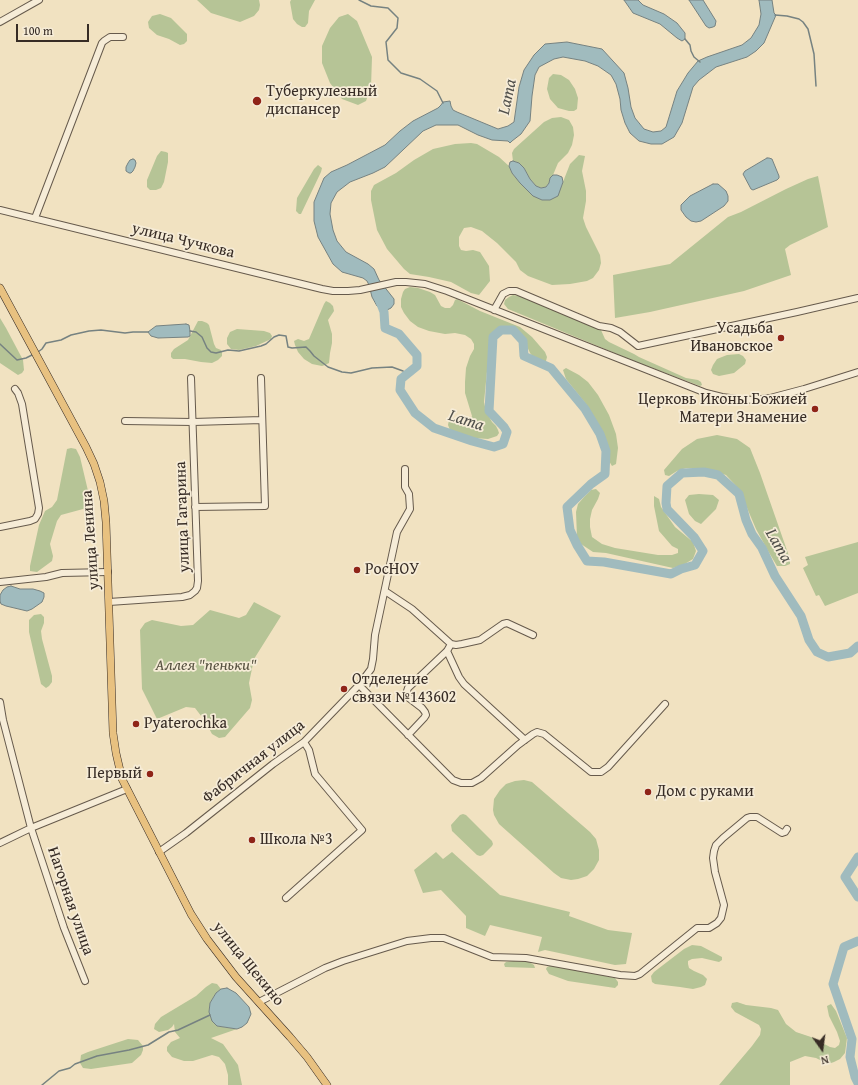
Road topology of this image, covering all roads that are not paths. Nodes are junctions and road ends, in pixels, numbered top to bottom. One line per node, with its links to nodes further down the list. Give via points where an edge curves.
1 (39, 0): 2 (street)
2 (0, 22)
3 (123, 37): 5 (street, via 110,37 102,43)
4 (0, 210): 5 (street, улица Чучкова)
5 (35, 218): 8 (street, улица Чучкова, via 313,288 333,291 360,290 396,282 425,284)
6 (0, 288): 19 (main road, улица Ленина, via 94,464 104,501)
7 (858, 298): 8 (street, via 638,346 620,332 599,326 516,291 502,294)
8 (494, 310): 9 (street, улица Чучкова, via 722,397 754,400 770,398)
9 (858, 372)
10 (191, 378): 15 (street, улица Гагарина)
11 (261, 378): 13 (street)
12 (15, 389): 18 (street, via 22,404 39,508 38,514 30,521)
13 (262, 420): 15 (street); 17 (street, via 265,506)
14 (126, 421): 15 (street)
15 (193, 422): 17 (street, улица Гагарина)
16 (405, 469): 21 (street, Фабричная улица, via 405,487 409,494 410,509 397,532)
17 (195, 507): 22 (street, улица Гагарина, via 198,581 195,591 182,597)
18 (0, 527)
19 (108, 572): 20 (street, via 62,573); 22 (main road, улица Ленина)
20 (0, 582)
21 (384, 591): 24 (street, via 412,608); 26 (street, Фабричная улица, via 371,668)
22 (109, 602): 33 (main road, улица Ленина, via 113,733 118,766)
23 (533, 635): 24 (street, via 507,623 480,640)
24 (451, 644): 25 (street)
25 (447, 651): 30 (street, via 408,688 407,695 426,715); 31 (street, via 464,684)
26 (359, 686): 30 (street); 32 (street, Фабричная улица)
27 (0, 702): 29 (street, Нагорная улица)
28 (665, 704): 31 (street, via 601,772 591,772 544,734 537,732)
29 (2, 720): 34 (street, Нагорная улица)
30 (408, 735): 31 (street, via 453,780 462,783 472,783 481,778)
31 (525, 740)
32 (304, 742): 37 (street, Фабричная улица); 38 (street, via 309,750 315,774 362,830)
33 (127, 789): 34 (street); 37 (main road, улица Щекино)
34 (31, 828): 36 (street); 39 (street, Нагорная улица, via 64,928)
35 (787, 829): 40 (street, via 782,833 757,817 750,817 716,844 713,858 724,905 721,918 709,928 697,928 635,976 526,958 492,957 444,938 430,938 407,941 343,960)
36 (0, 843)
37 (159, 852): 40 (main road, улица Щекино, via 207,939 228,968)
38 (286, 898)
39 (85, 981)
40 (259, 1002): 41 (main road, улица Щекино, via 307,1057)
41 (327, 1085)

